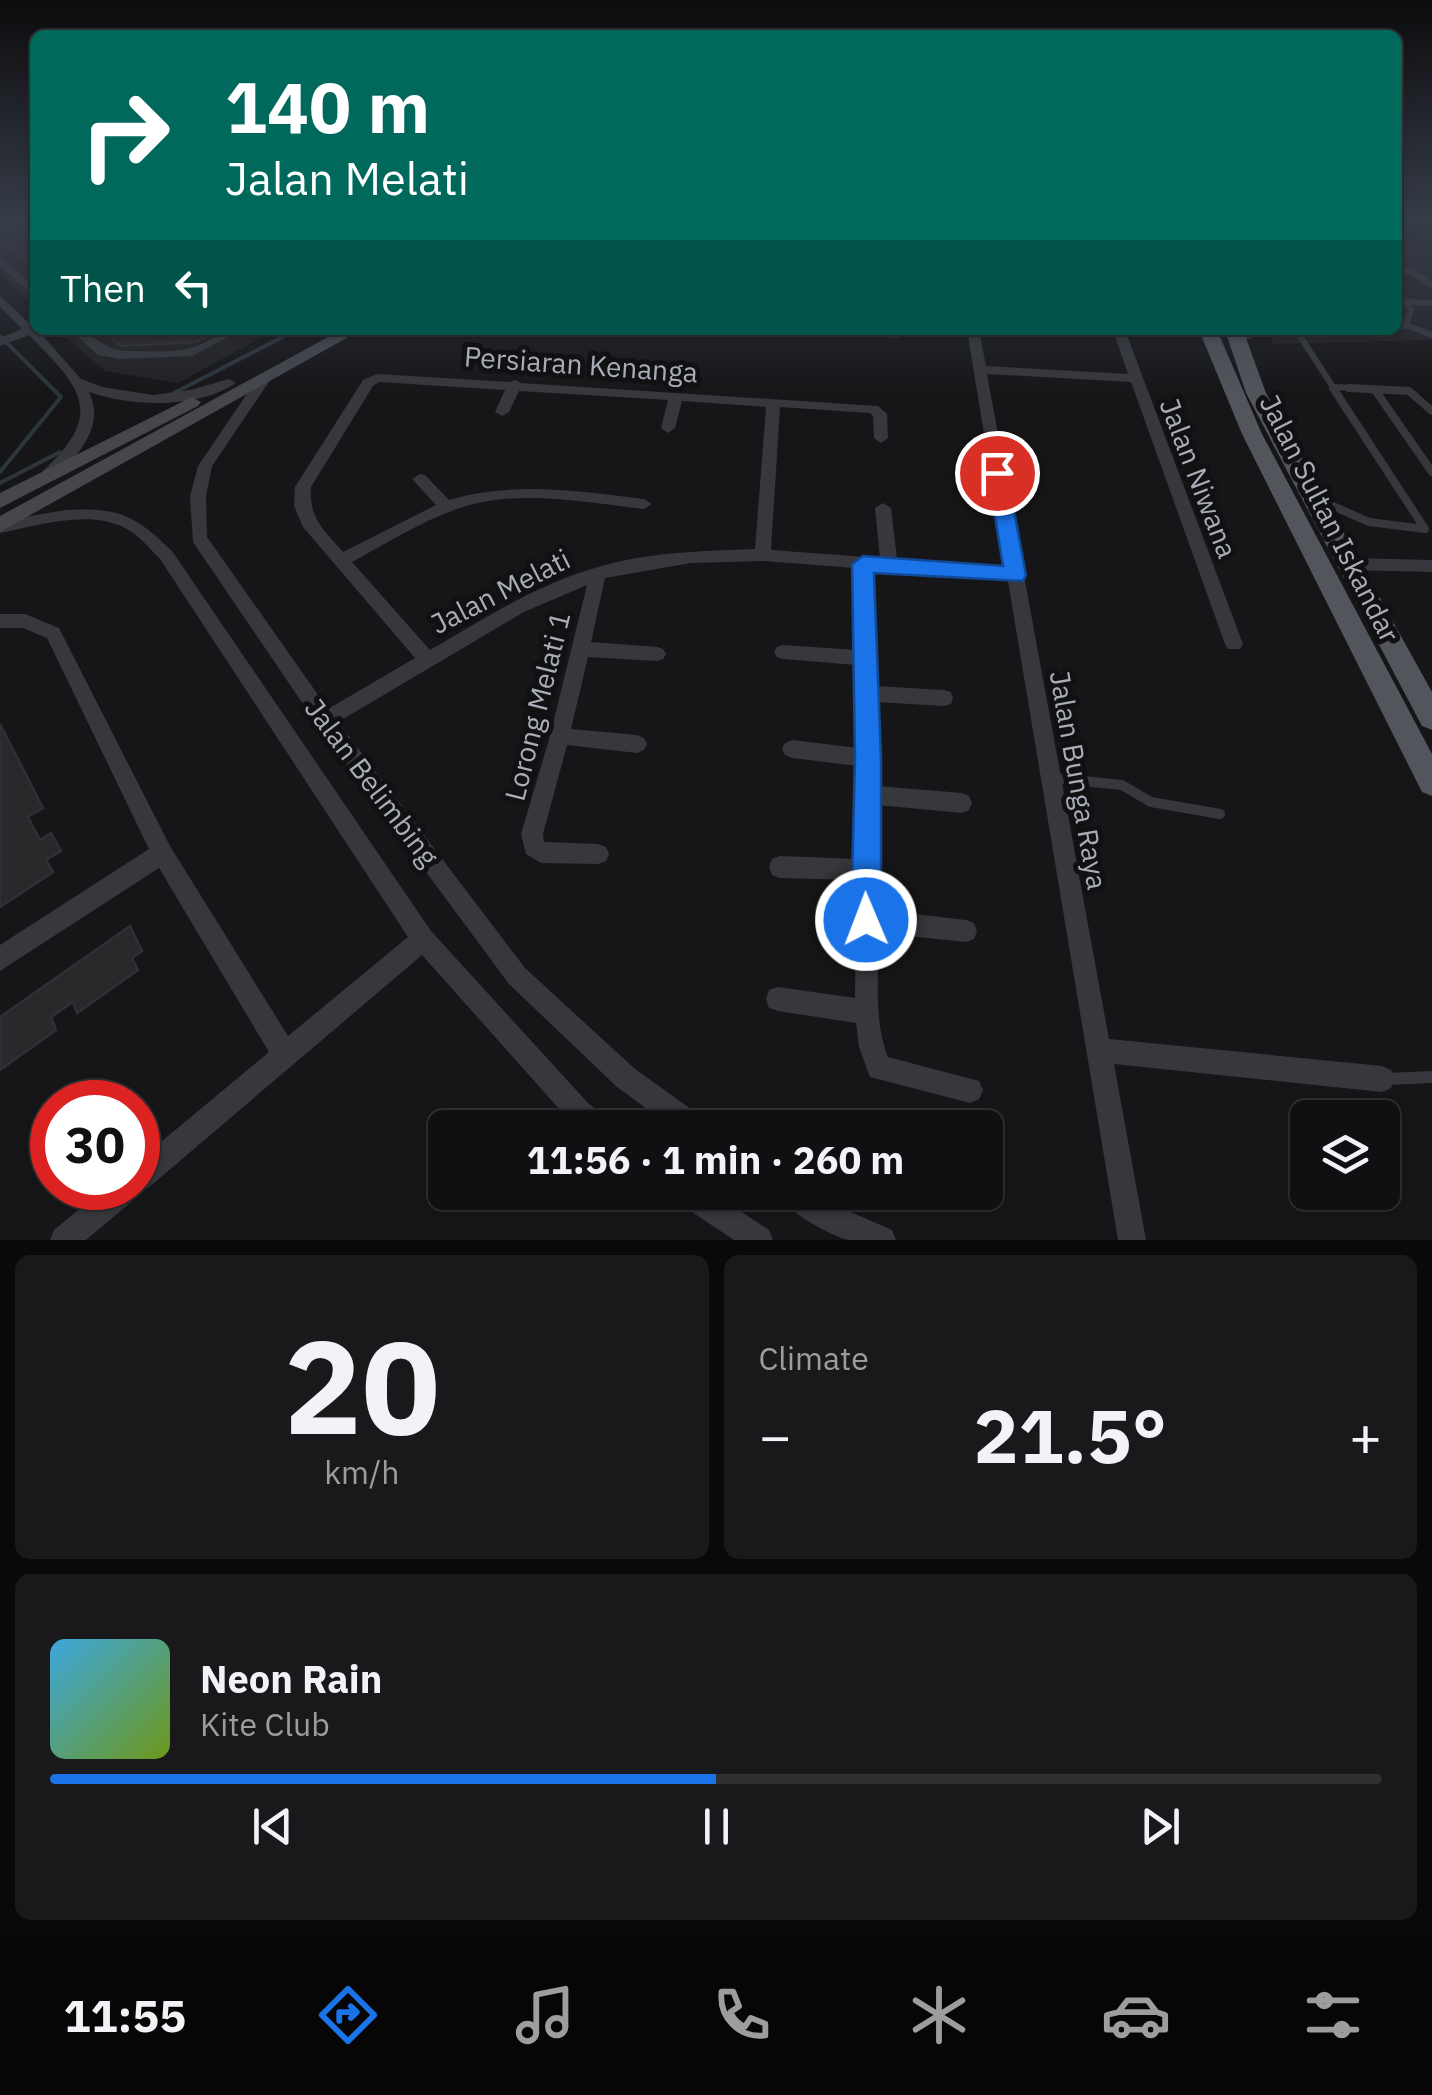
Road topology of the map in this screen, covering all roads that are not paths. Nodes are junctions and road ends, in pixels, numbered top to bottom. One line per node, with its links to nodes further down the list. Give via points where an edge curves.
1 (30, 296): 5 (street)
2 (1402, 298): 3 (lane)
3 (1406, 302): 4 (lane); 6 (lane, via 1411,309)
4 (1432, 303)
5 (4, 304): 7 (street)
6 (1402, 326): 8 (lane)
7 (30, 331): 19 (street)
8 (1432, 334)
9 (34, 335): 23 (street)
10 (82, 335): 11 (street, via 103,352 121,355 192,352)
11 (226, 335)
12 (314, 335): 24 (main road)
13 (344, 335): 22 (main road)
14 (974, 335): 20 (street, Jalan Bunga Raya)
15 (1121, 335): 21 (street, Jalan Niwana)
16 (1210, 335): 68 (main road, Jalan Sultan Iskandar, via 1252,434)
17 (1236, 335): 37 (main road, Jalan Sultan Iskandar, via 1256,393)
18 (1299, 335): 26 (lane)
19 (6, 340)
20 (980, 370): 21 (street); 51 (street, Jalan Bunga Raya)
21 (1134, 378): 53 (street, Jalan Niwana)
22 (264, 379): 42 (main road); 62 (street, Jalan Belimbing, via 205,466 198,538)
23 (78, 382): 24 (street, via 104,396 140,401 193,396); 35 (street, via 90,414 69,455)
24 (229, 383): 35 (main road)
25 (516, 384): 28 (street, Persiaran Kenanga); 31 (street); 45 (street, Persiaran Kenanga, via 391,376 368,383 303,487 309,523)
26 (1336, 388): 27 (lane); 43 (lane)
27 (1375, 390): 30 (lane, via 1410,391); 34 (lane)
28 (676, 396): 29 (street, Persiaran Kenanga); 32 (street)
29 (773, 402): 33 (street, Persiaran Kenanga, via 873,409 880,414); 44 (street)
30 (1432, 411)
31 (502, 412)
32 (668, 428)
33 (882, 438)
34 (1432, 472)
35 (46, 476): 38 (main road)
36 (420, 479): 40 (street)
37 (1312, 496): 43 (lane, via 1364,522); 47 (main road, Jalan Sultan Iskandar)
38 (0, 501)
39 (644, 504): 40 (street, via 516,494)
40 (448, 506): 45 (street)
41 (883, 508): 48 (street)
42 (0, 526): 78 (street, Jalan Belimbing, via 101,516 130,522 144,534 166,556)
43 (1428, 530)
44 (763, 555): 46 (street, Jalan Melati); 50 (street, Jalan Melati, via 691,556)
45 (343, 559): 58 (street, Persiaran Kenanga)
46 (863, 564): 48 (street, Jalan Melati); 57 (street)
47 (1350, 564): 49 (street); 61 (main road, Jalan Sultan Iskandar)
48 (889, 566): 51 (street, Jalan Melati)
49 (1432, 566)
50 (598, 572): 54 (street, Lorong Melati 1); 58 (street, Jalan Melati, via 518,607)
51 (1015, 575): 67 (street, Jalan Bunga Raya)
52 (0, 621): 72 (street, via 25,620 52,632)
53 (1234, 644)
54 (581, 648): 56 (street); 63 (street, Lorong Melati 1)
55 (783, 652): 57 (street)
56 (657, 654)
57 (865, 658): 59 (street)
58 (428, 660): 62 (street, Jalan Melati)
59 (866, 692): 60 (street); 66 (street)
60 (944, 698)
61 (1432, 718)
62 (325, 720): 88 (street, Jalan Belimbing, via 518,976 626,1078)
63 (560, 736): 64 (street); 73 (street, Lorong Melati 1, via 534,847 542,853)
64 (637, 744)
65 (792, 749): 66 (street)
66 (868, 758): 69 (street)
67 (1050, 778): 71 (lane, via 1122,785 1150,802); 82 (street, Jalan Bunga Raya)
68 (1432, 784)
69 (867, 795): 70 (street); 75 (street)
70 (962, 803)
71 (1220, 814)
72 (162, 853): 79 (street); 83 (street)
73 (598, 854)
74 (780, 867): 75 (street)
75 (865, 870): 76 (street)
76 (866, 920): 77 (street); 81 (street)
77 (966, 931)
78 (423, 939): 83 (street); 87 (street, Jalan Belimbing)
79 (0, 959)
80 (778, 1000): 81 (street)
81 (867, 1012): 86 (street, via 880,1068)
82 (1097, 1050): 85 (street); 96 (street, Jalan Bunga Raya)
83 (285, 1055): 89 (street)
84 (1432, 1077): 85 (lane)
85 (1382, 1079)
86 (970, 1090)
87 (576, 1110)
88 (671, 1110)
89 (160, 1160)
90 (100, 1210): 93 (street)
91 (714, 1210): 94 (street)
92 (817, 1210): 95 (street)
93 (64, 1240)
94 (758, 1240)
95 (882, 1240)
96 (1132, 1240)

